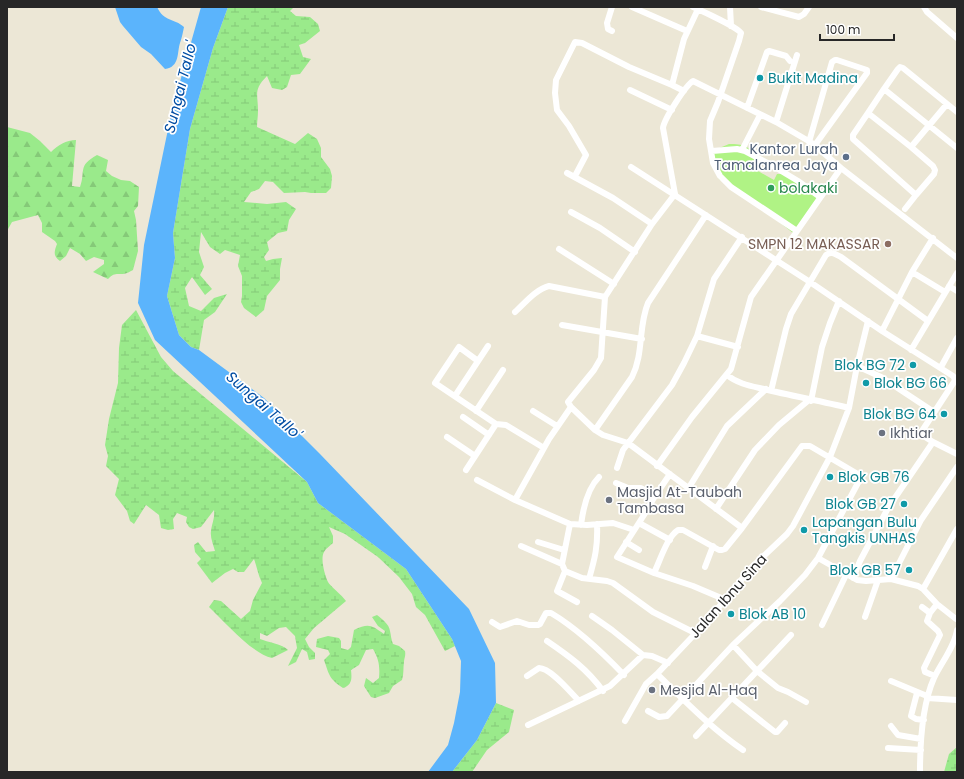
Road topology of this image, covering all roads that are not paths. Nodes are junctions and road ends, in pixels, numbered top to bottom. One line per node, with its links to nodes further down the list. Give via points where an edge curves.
1 (612, 7): 9 (street, via 606,25)
2 (632, 7): 10 (street)
3 (730, 7): 8 (street)
4 (761, 7): 5 (street, via 799,16)
5 (809, 7)
6 (924, 7): 11 (street)
7 (697, 8): 8 (street); 10 (street)
8 (731, 26): 18 (street, via 739,30 741,36)
9 (612, 31)
10 (687, 32): 14 (street)
11 (957, 38)
12 (797, 55): 25 (street)
13 (790, 61): 20 (street, via 786,56 767,52)
14 (672, 85): 17 (street); 36 (street, via 576,41 558,76 555,88 558,110 586,155)
15 (884, 89): 19 (street, via 902,67); 23 (street); 26 (street)
16 (630, 90): 21 (street)
17 (684, 91): 18 (street, via 693,81); 21 (street)
18 (721, 94): 20 (street); 31 (street, via 710,123)
19 (947, 104): 22 (street); 26 (street)
20 (747, 108): 24 (street)
21 (672, 110): 37 (street, via 664,121 663,128)
22 (957, 112)
23 (868, 113): 29 (street); 38 (street, via 853,139)
24 (760, 115): 25 (street); 32 (street)
25 (776, 122): 27 (street)
26 (929, 126): 29 (street); 30 (street)
27 (809, 142): 28 (street); 28 (street, via 832,62 837,60 867,70 867,74)
28 (815, 146): 34 (street)
29 (910, 148): 38 (street, via 935,170)
30 (957, 148)
31 (712, 150): 32 (street); 44 (street, via 713,163 731,188)
32 (742, 150): 39 (street, via 798,181)
33 (631, 167): 37 (street)
34 (841, 168): 39 (street); 46 (street)
35 (567, 173): 36 (street)
36 (575, 176): 43 (street)
37 (675, 194): 42 (street); 43 (street)
38 (916, 195): 40 (street)
39 (820, 197): 44 (street)
40 (904, 209)
41 (571, 212): 48 (street)
42 (706, 215): 45 (street); 69 (street, via 648,303 643,318)
43 (652, 224): 48 (street)
44 (797, 231): 50 (street)
45 (742, 237): 50 (street); 67 (street, via 714,279)
46 (933, 238): 49 (street); 51 (street)
47 (559, 249): 54 (street)
48 (635, 252): 54 (street)
49 (957, 258)
50 (776, 260): 53 (street); 71 (street, via 751,297)
51 (912, 272): 57 (street); 59 (street)
52 (957, 273): 55 (street)
53 (810, 282): 59 (street, via 826,255 831,252); 60 (street); 78 (street, via 791,314)
54 (614, 284): 58 (street)
55 (949, 286): 56 (street); 57 (street)
56 (957, 291)
57 (945, 292): 63 (street)
58 (605, 297): 61 (street, via 548,286 542,288); 66 (street)
59 (897, 299): 63 (street); 65 (street)
60 (839, 301): 62 (street); 80 (street, via 824,339)
61 (515, 312)
62 (868, 321): 65 (street); 74 (street)
63 (928, 321): 72 (street)
64 (562, 325): 66 (street)
65 (882, 331): 72 (street)
66 (603, 333): 69 (street); 81 (street, via 601,358 569,401)
67 (697, 336): 71 (street); 93 (street, via 672,385)
68 (957, 338): 75 (street)
69 (642, 340): 89 (street, via 638,363 632,377)
70 (488, 346): 73 (street)
71 (738, 347): 77 (street, via 733,366)
72 (911, 350): 75 (street)
73 (478, 361): 79 (street); 79 (street, via 459,347 435,382)
74 (857, 366): 82 (street); 85 (street, via 881,378)
75 (941, 368): 85 (street, via 955,379)
76 (503, 370): 83 (street)
77 (727, 375): 78 (street, via 743,384); 98 (street, via 696,412)
78 (768, 390): 80 (street); 106 (street, via 727,426)
79 (455, 396): 83 (street)
80 (810, 400): 82 (street); 109 (street, via 762,441)
81 (570, 406): 88 (street); 89 (street)
82 (849, 408): 97 (street)
83 (476, 411): 87 (street)
84 (533, 411): 88 (street)
85 (934, 412): 92 (street, via 922,431 922,435)
86 (463, 417): 90 (street)
87 (496, 424): 90 (street); 94 (street, via 506,425)
88 (557, 426): 94 (street)
89 (595, 430): 93 (street)
90 (489, 435): 96 (street)
91 (447, 437): 96 (street)
92 (933, 442): 95 (street); 130 (street, via 888,508)
93 (628, 443): 98 (street); 100 (street, via 623,450)
94 (544, 448): 108 (street)
95 (956, 452)
96 (475, 456): 101 (street)
97 (830, 457): 114 (street, via 810,446 802,446); 124 (street, via 860,477); 135 (street, Jalan Ibnu Sina, via 790,530 752,567)
98 (657, 466): 102 (street)
99 (957, 467): 132 (street, via 921,520)
100 (618, 468)
101 (466, 470)
102 (670, 474): 106 (street); 107 (street)
103 (599, 477): 113 (street, via 588,496)
104 (477, 480): 108 (street)
105 (616, 483): 107 (street, via 628,488 641,488)
106 (688, 489): 109 (street)
107 (655, 496): 110 (street)
108 (515, 500): 111 (street)
109 (716, 509): 114 (street)
110 (639, 523): 116 (street); 117 (street)
111 (570, 524): 113 (street); 122 (street)
112 (596, 524): 113 (street); 116 (street, via 613,523); 131 (street, via 596,553)
113 (581, 525)
114 (742, 528): 121 (street, via 725,549)
115 (957, 529): 134 (street)
116 (634, 530): 119 (street)
117 (670, 540): 121 (street, via 674,533 680,530); 128 (street)
118 (538, 542): 122 (street)
119 (626, 542): 123 (street); 128 (street, via 617,557)
120 (521, 546): 125 (street)
121 (713, 546): 126 (street)
122 (564, 550): 125 (street)
123 (639, 550)
124 (818, 558): 129 (street); 149 (street, via 780,601)
125 (562, 564): 127 (street)
126 (705, 567)
127 (565, 571): 131 (street); 136 (street, via 557,591)
128 (654, 574): 135 (street)
129 (846, 574): 130 (street); 144 (street)
130 (853, 578): 133 (street)
131 (589, 579): 146 (street, via 614,583 653,612)
132 (891, 579): 133 (street); 134 (street)
133 (878, 580): 141 (street)
134 (923, 589): 137 (street)
135 (726, 600): 146 (street, Jalan Ibnu Sina)
136 (577, 602)
137 (938, 604): 139 (street); 142 (street)
138 (922, 607): 139 (street)
139 (930, 613): 156 (street, via 927,621 940,635 924,670)
140 (592, 616): 150 (street)
141 (865, 617)
142 (957, 620)
143 (492, 622): 154 (street, via 500,627 517,621 538,625 546,613 550,613 572,626)
144 (822, 625)
145 (957, 630): 156 (street)
146 (695, 633): 151 (street, Jalan Ibnu Sina)
147 (791, 635): 152 (street)
148 (547, 641): 158 (street, via 582,666)
149 (733, 644): 152 (street); 162 (street)
150 (643, 655): 151 (street); 154 (street)
151 (668, 663): 153 (street, Jalan Ibnu Sina)
152 (757, 670): 161 (street); 165 (street, via 778,688)
153 (657, 674): 162 (street); 168 (street, Jalan Ibnu Sina, via 646,684)
154 (624, 675): 158 (street)
155 (527, 676): 164 (street, via 539,668 544,669)
156 (935, 676): 160 (street)
157 (891, 681): 159 (street)
158 (603, 691): 164 (street)
159 (916, 693): 160 (street); 167 (street, via 911,716)
160 (927, 697): 163 (street); 167 (street)
161 (732, 698): 169 (street, via 775,732); 170 (street)
162 (682, 699): 166 (street, via 664,718); 170 (street)
163 (957, 700)
164 (579, 701): 171 (street)
165 (806, 702)
166 (648, 711)
167 (924, 720): 174 (street)
168 (625, 721)
169 (785, 723)
170 (708, 724): 173 (street); 176 (street)
171 (528, 725)
172 (891, 726): 174 (street, via 898,735)
173 (696, 736)
174 (922, 739): 177 (street)
175 (888, 748): 177 (street)
176 (743, 750)
177 (921, 750): 178 (street)
178 (920, 772)

